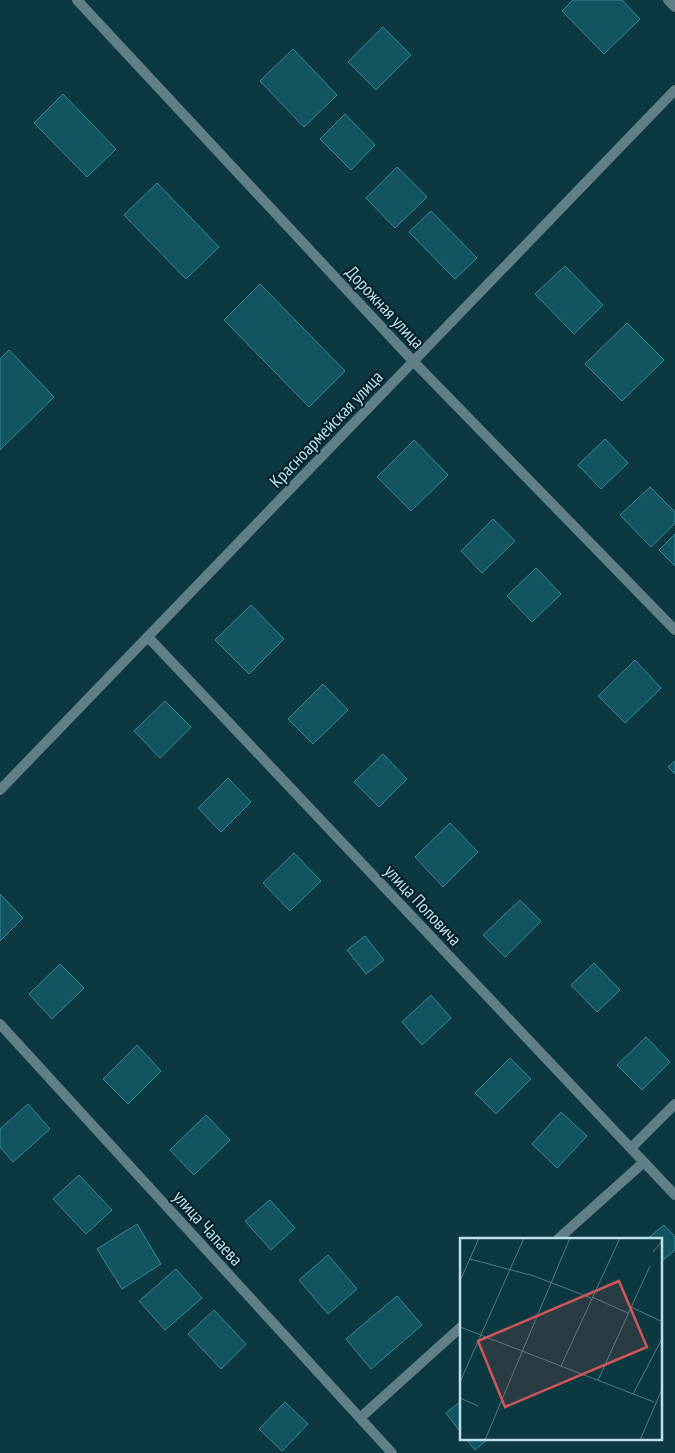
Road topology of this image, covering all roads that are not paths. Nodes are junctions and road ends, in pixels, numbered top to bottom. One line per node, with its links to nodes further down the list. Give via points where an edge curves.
1 (77, 0): 5 (street, Дорожная улица)
2 (668, 0): 3 (street)
3 (675, 7)
4 (675, 90): 5 (street, Красноармейская улица)
5 (413, 362): 6 (street, Дорожная улица); 7 (street, Красноармейская улица)
6 (675, 630)
7 (148, 637): 8 (street, Красноармейская улица); 11 (street, улица Поповича)
8 (0, 790)
9 (0, 1024): 16 (street, улица Чапаева)
10 (675, 1104): 11 (street)
11 (631, 1148): 12 (street, улица Поповича)
12 (644, 1162): 13 (street, улица Поповича); 14 (street)
13 (675, 1195)
14 (559, 1238)
15 (460, 1328): 16 (street)
16 (360, 1418): 17 (street, улица Чапаева)
17 (392, 1453)

